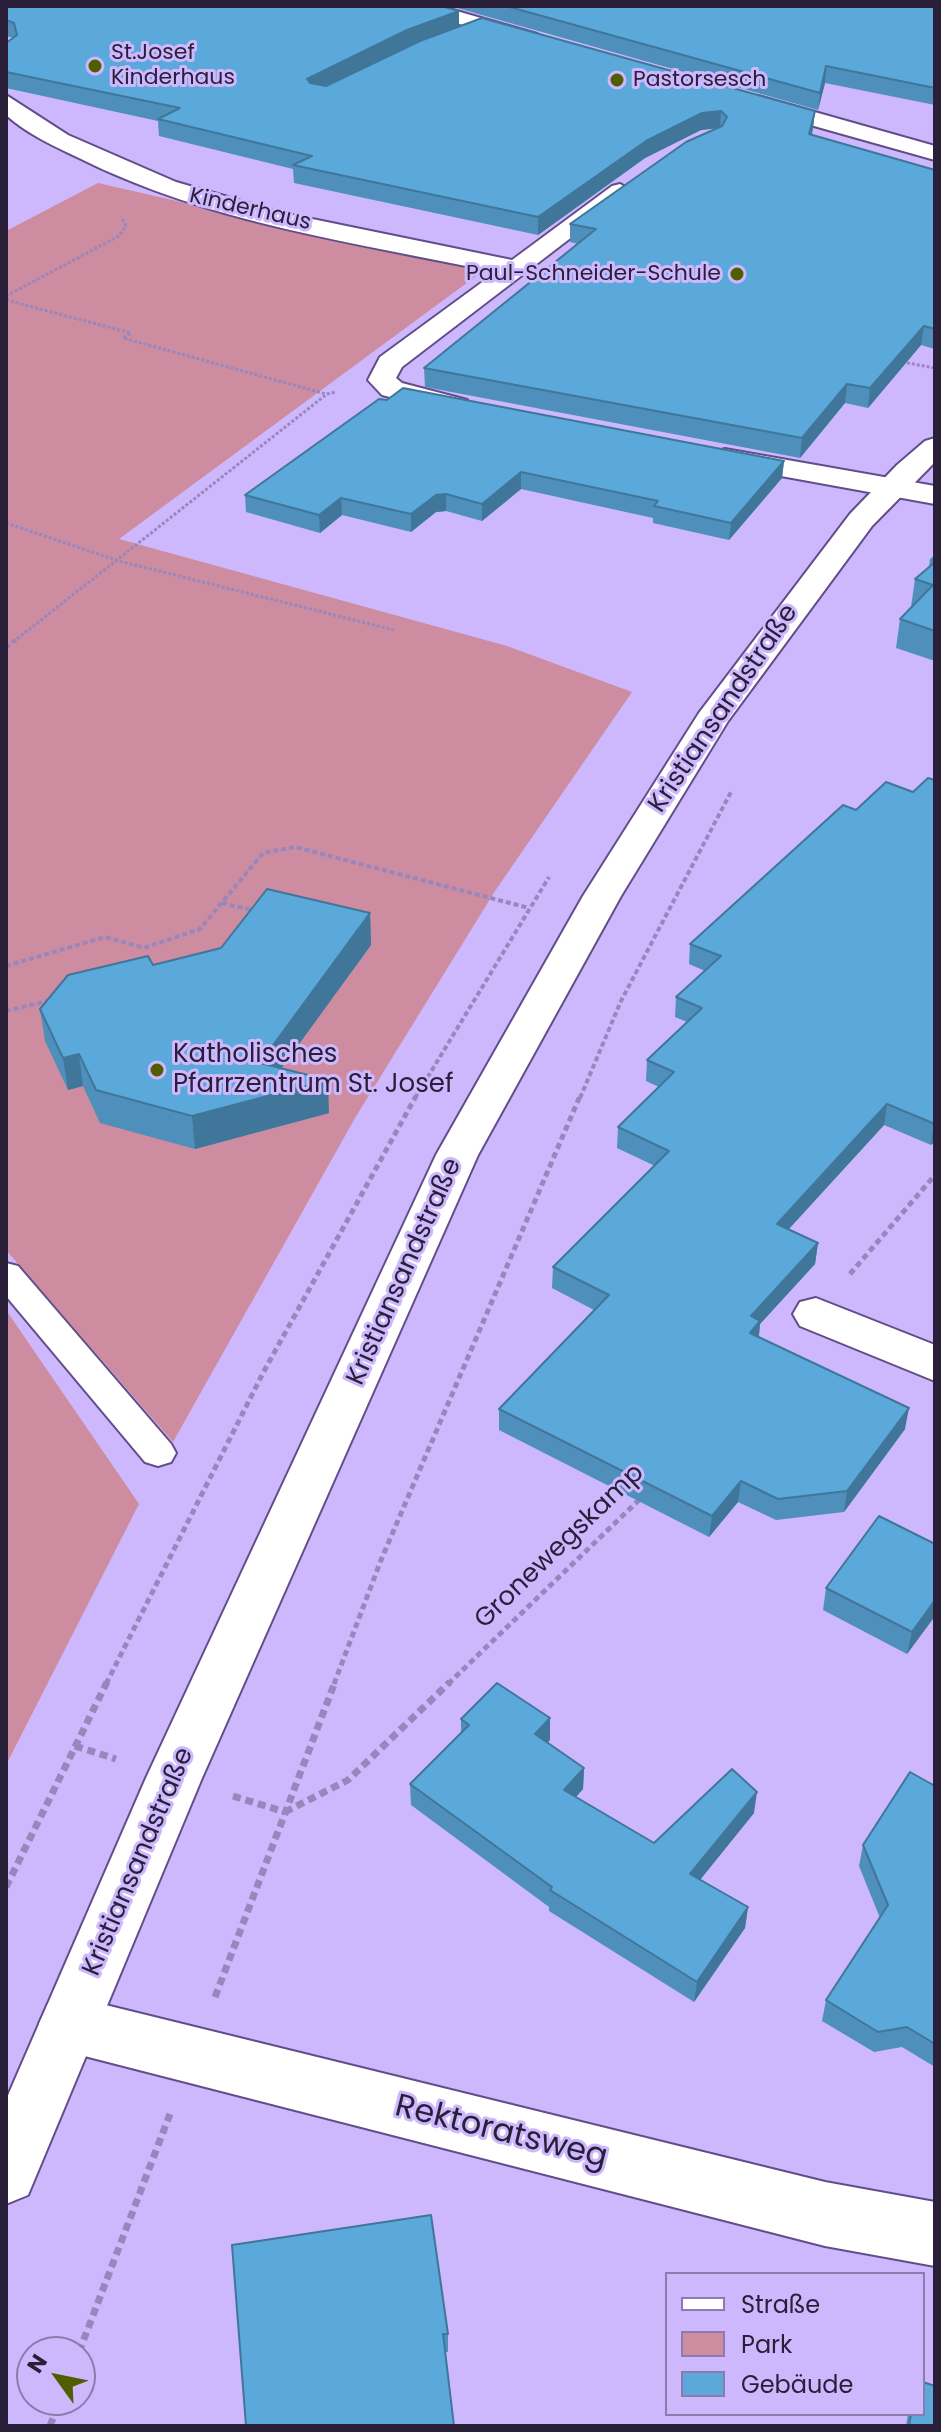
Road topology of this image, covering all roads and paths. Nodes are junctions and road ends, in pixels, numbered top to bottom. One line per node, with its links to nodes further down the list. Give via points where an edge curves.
1 (417, 6): 2 (street)
2 (483, 15): 3 (street); 4 (lane); 5 (street)
3 (543, 23)
4 (452, 36)
5 (555, 45)
6 (754, 80): 9 (street)
7 (735, 96): 10 (street)
8 (6, 104): 11 (street, Kinderhaus, via 20,118)
9 (905, 122)
10 (935, 153)
11 (129, 175): 13 (street, Kinderhaus, via 225,205); 14 (path, via 109,199 125,230)
12 (637, 179): 13 (street)
13 (514, 268): 17 (street, via 390,363)
14 (6, 298): 18 (path, via 131,333 123,338)
15 (891, 360): 16 (path)
16 (935, 368)
17 (382, 380): 18 (path); 19 (street, via 423,399)
18 (327, 394): 25 (path)
19 (484, 411)
20 (935, 447): 22 (street, Kristiansandstraße)
21 (696, 452): 22 (street)
22 (888, 489): 23 (street); 44 (street, Kristiansandstraße, via 809,584 711,720 602,896 478,1116 174,1778)
23 (935, 495)
24 (6, 523): 25 (path)
25 (119, 561): 26 (path); 27 (path)
26 (394, 630)
27 (6, 648)
28 (735, 784): 42 (path, via 621,1001 381,1560)
29 (222, 903): 30 (path, via 263,853 295,847); 31 (path); 32 (path, via 200,929 144,948 105,937)
30 (529, 908)
31 (268, 914)
32 (6, 966)
33 (62, 997): 34 (path)
34 (6, 1011)
35 (935, 1175): 37 (path)
36 (6, 1274): 39 (lane)
37 (816, 1314): 38 (street)
38 (935, 1364)
39 (158, 1453)
40 (647, 1491): 42 (path, Gronewegskamp, via 348,1780)
41 (197, 1499): 43 (path)
42 (285, 1812): 45 (path)
43 (6, 1887)
44 (69, 2024): 45 (street, Rektoratsweg); 46 (street, Kristiansandstraße)
45 (193, 2057): 47 (street, Rektoratsweg, via 825,2214); 48 (path)
46 (6, 2173)
47 (935, 2234)
48 (85, 2336)

